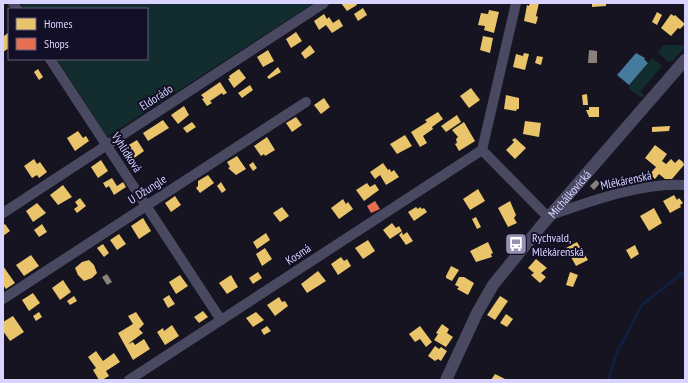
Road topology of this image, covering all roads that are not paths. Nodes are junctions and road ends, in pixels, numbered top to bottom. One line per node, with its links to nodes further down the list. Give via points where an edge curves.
1 (324, 3): 6 (street, Eldorádo)
2 (516, 3): 7 (street)
3 (51, 60): 6 (street, Vyhlídková)
4 (685, 60): 11 (street, Michálkovická)
5 (306, 102): 9 (street, U Džungle)
6 (107, 145): 9 (street, Vyhlídková); 10 (street, Eldorádo)
7 (482, 150): 11 (street, via 537,206); 13 (street, Kosmá)
8 (685, 185): 11 (street, Mlékárenská, via 621,193)
9 (146, 205): 12 (street, U Džungle); 13 (street, Vyhlídková)
10 (3, 213)
11 (551, 215): 15 (street, Michálkovická, via 493,285)
12 (3, 299)
13 (221, 320): 14 (street, Kosmá)
14 (129, 380)
15 (446, 380)

